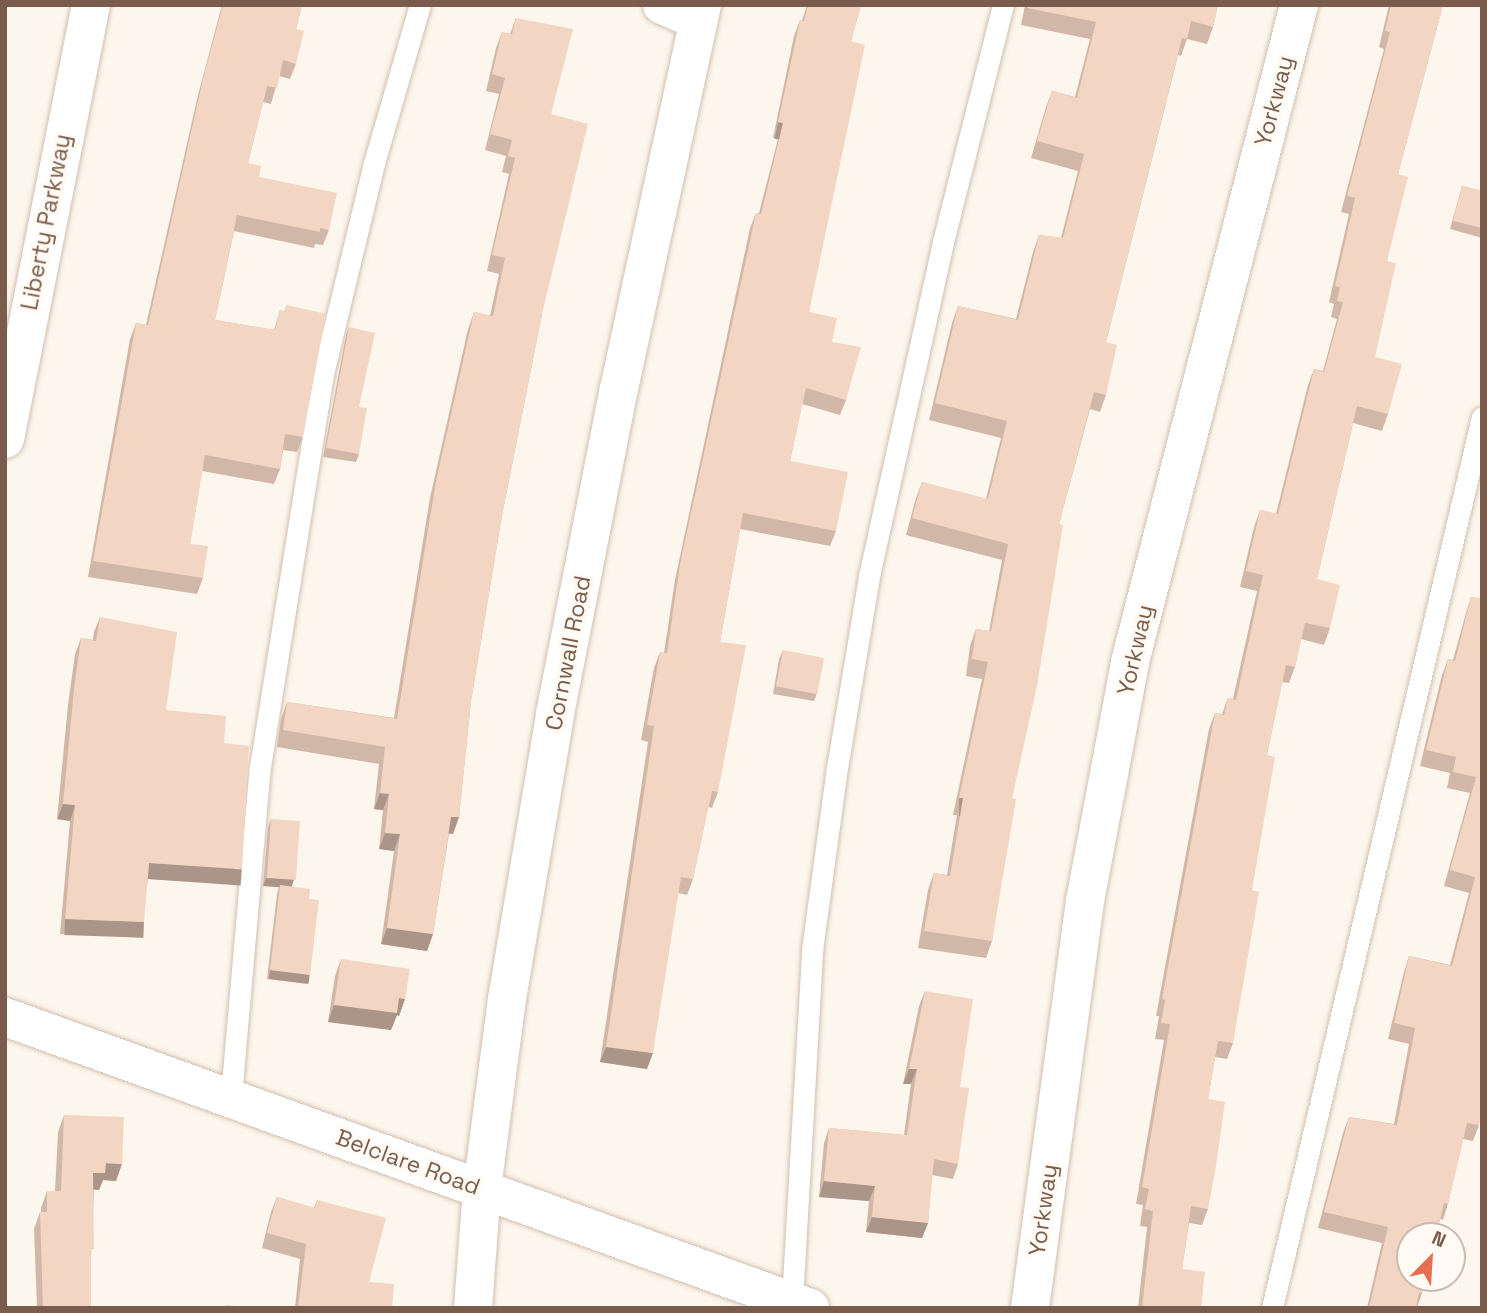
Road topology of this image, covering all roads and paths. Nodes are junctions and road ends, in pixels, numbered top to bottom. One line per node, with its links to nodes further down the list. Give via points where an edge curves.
1 (420, 5): 10 (lane, via 374,163 322,378 260,767)
2 (662, 5): 6 (street)
3 (1003, 5): 12 (lane, via 943,242 878,536 837,768 812,950)
4 (1299, 5): 14 (street, Yorkway, via 1130,662 1085,901)
5 (87, 12): 8 (street, Liberty Parkway)
6 (700, 13): 11 (street, Cornwall Road, via 555,714 507,999)
7 (1482, 417): 15 (lane)
8 (5, 439)
9 (5, 1017): 10 (street, Belclare Road)
10 (231, 1096): 11 (street, Belclare Road)
11 (482, 1189): 12 (street, Belclare Road); 13 (street, Cornwall Road)
12 (801, 1305)
13 (473, 1308)
14 (1030, 1308)
15 (1272, 1308)

